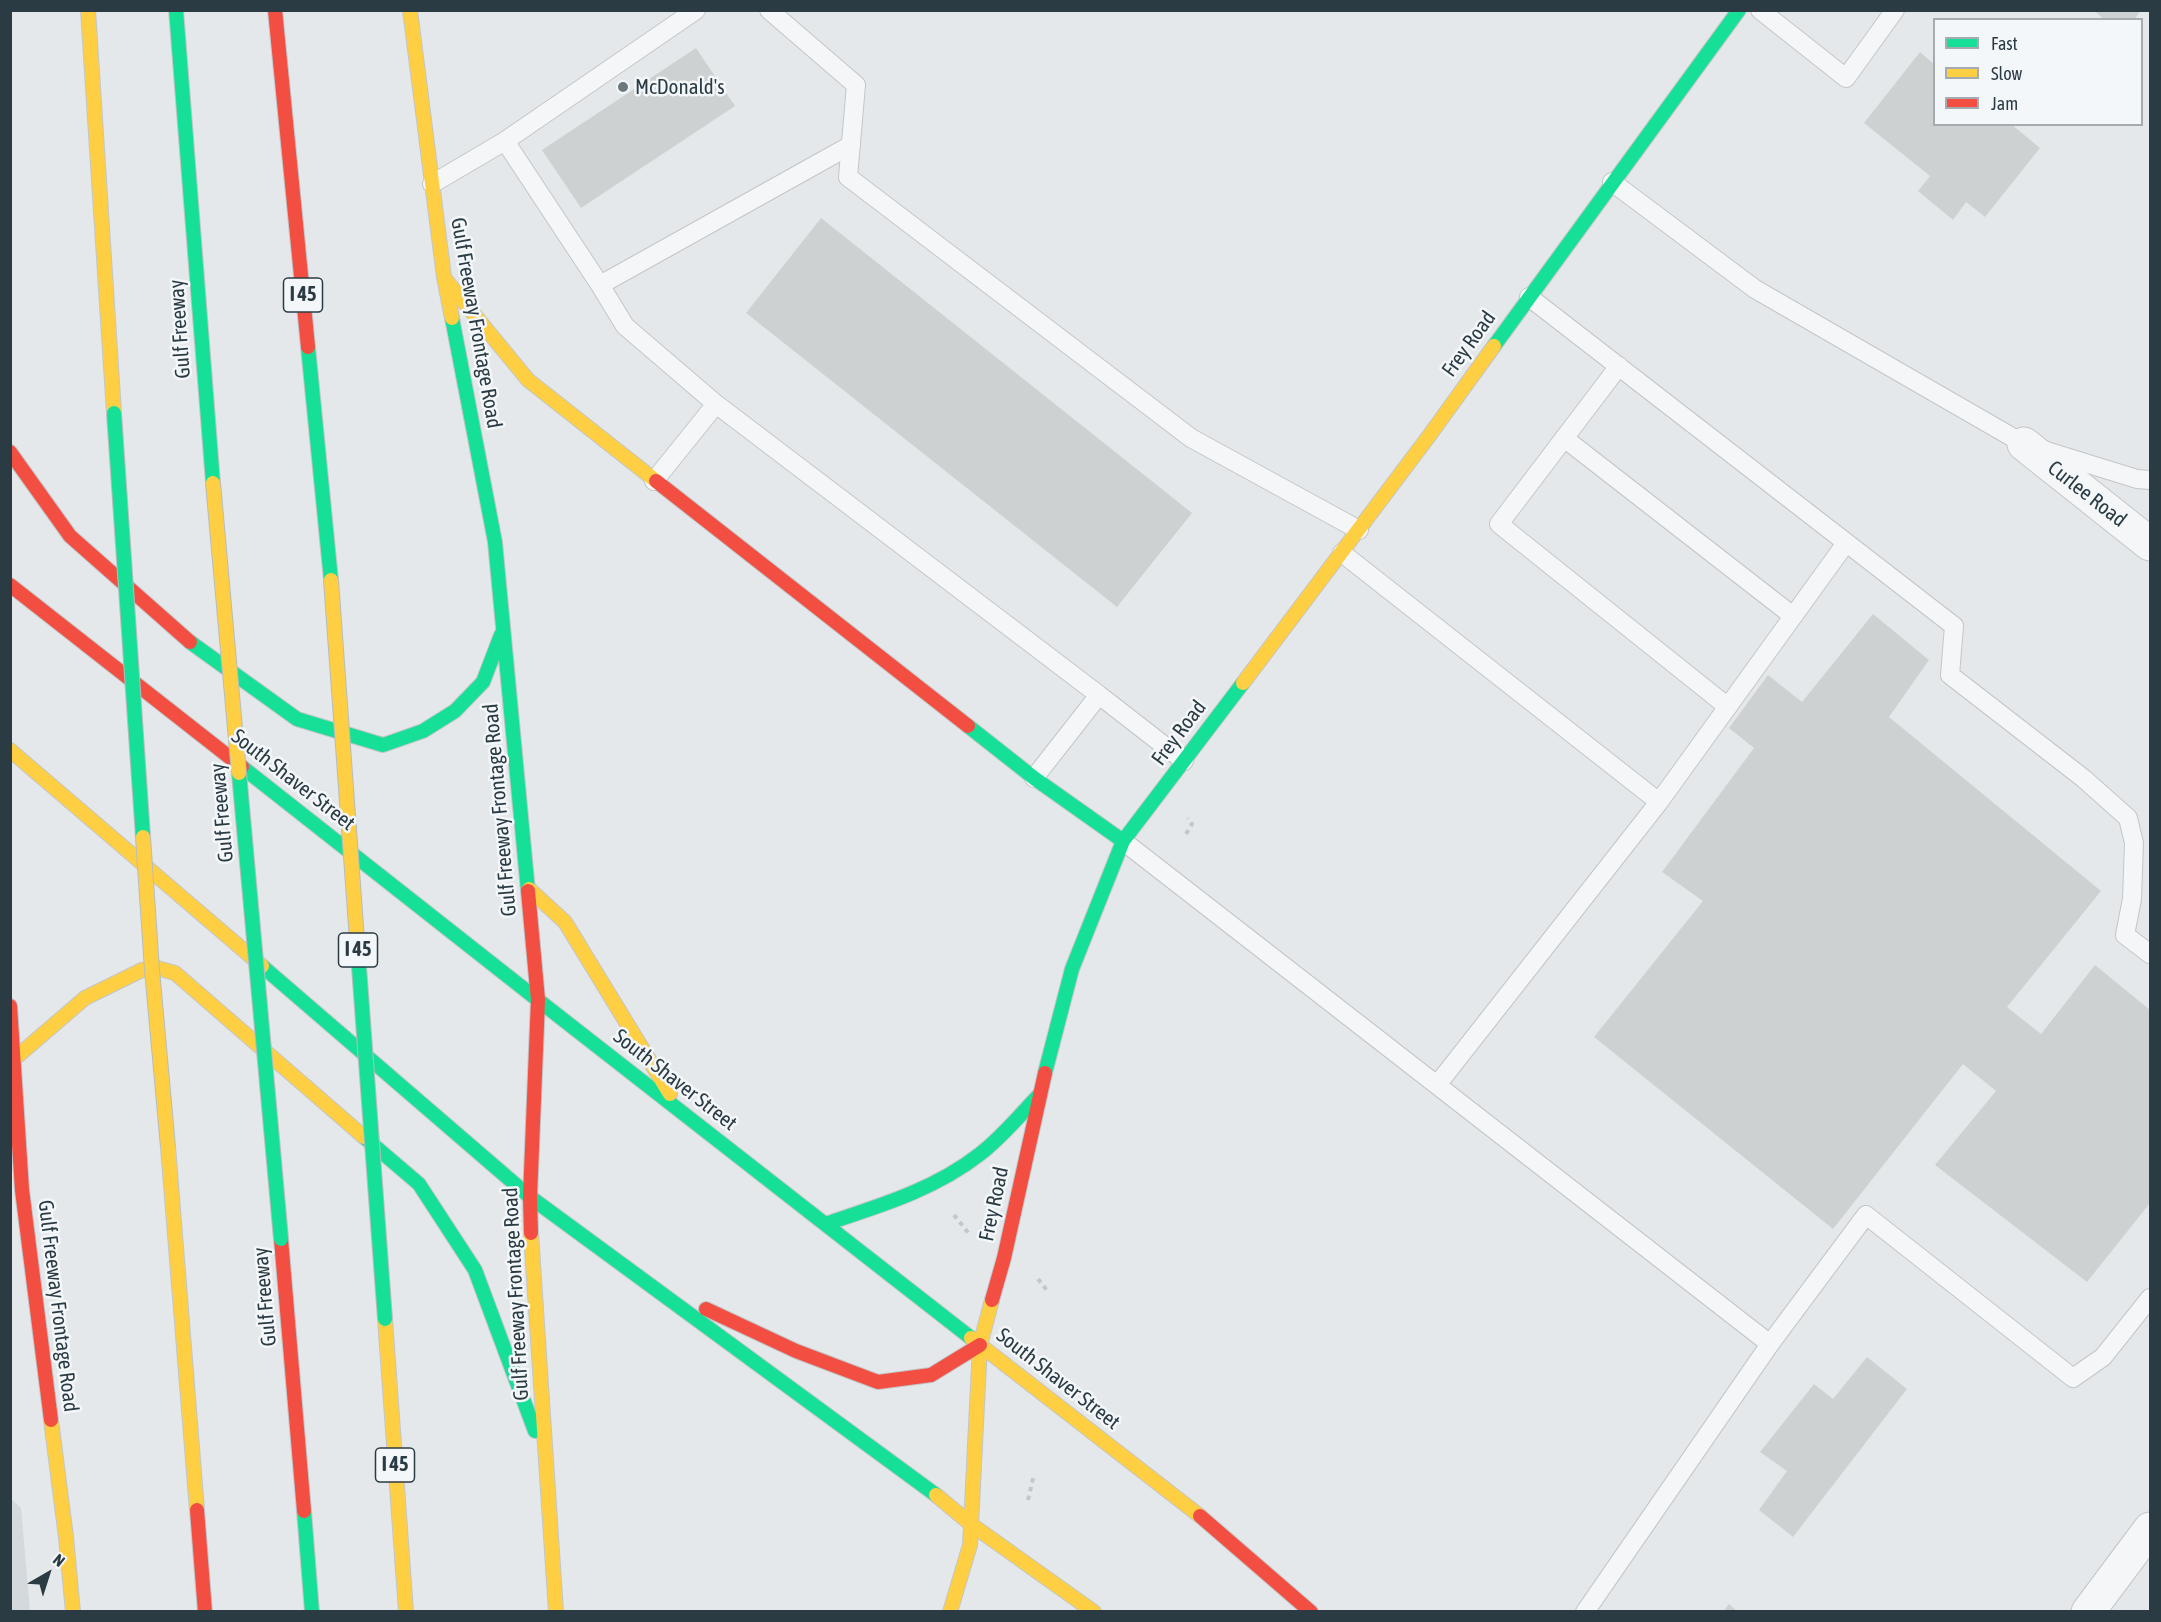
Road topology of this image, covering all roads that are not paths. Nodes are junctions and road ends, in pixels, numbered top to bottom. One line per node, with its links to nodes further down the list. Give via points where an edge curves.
1 (88, 10): 58 (main road, bridge, via 152,970)
2 (176, 10): 59 (main road, Gulf Freeway, bridge, via 213,483)
3 (275, 10): 60 (main road, I 45, bridge, via 331,580)
4 (410, 10): 13 (main road, Gulf Freeway Frontage Road)
5 (696, 10): 10 (lane)
6 (769, 10): 11 (lane, via 856,85)
7 (1739, 10): 12 (main road, Frey Road)
8 (1760, 10): 9 (lane, via 1846,78)
9 (1895, 10)
10 (505, 141): 13 (lane); 15 (lane)
11 (851, 145): 15 (lane); 24 (lane, via 848,177 1191,438)
12 (1612, 182): 16 (main road, Frey Road); 20 (lane, via 1755,289)
13 (432, 184): 14 (main road, Gulf Freeway Frontage Road)
14 (444, 277): 23 (main road, via 528,380); 30 (main road, Gulf Freeway Frontage Road, via 495,542)
15 (600, 285): 18 (lane, via 625,326)
16 (1529, 297): 17 (lane); 24 (main road, Frey Road)
17 (1619, 366): 19 (lane); 25 (lane)
18 (716, 405): 23 (lane); 31 (lane)
19 (1564, 438): 29 (lane); 32 (lane, via 1499,524)
20 (2024, 444): 22 (lane); 26 (street, Curlee Road)
21 (10, 452): 30 (main road, via 70,536 184,638 297,719 382,745 423,731 455,711 483,682)
22 (2151, 480)
23 (654, 481): 35 (main road)
24 (1359, 530): 27 (main road, Frey Road)
25 (1846, 543): 29 (lane); 39 (lane, via 1954,626 1950,675 2083,778 2128,818 2134,843 2132,899 2125,935)
26 (2151, 544)
27 (1342, 553): 34 (main road, Frey Road); 36 (lane)
28 (10, 585): 40 (main road, South Shaver Street)
29 (1793, 616): 32 (lane)
30 (504, 628): 38 (main road, Gulf Freeway Frontage Road)
31 (1099, 696): 34 (lane); 35 (lane)
32 (1728, 707): 36 (lane)
33 (10, 750): 48 (main road)
34 (1184, 761): 37 (main road, Frey Road)
35 (1034, 778): 37 (main road)
36 (1659, 802): 43 (lane)
37 (1123, 841): 43 (lane); 44 (main road, Frey Road, via 1072,969)
38 (529, 889): 40 (main road, Gulf Freeway Frontage Road); 45 (main road, via 565,922)
39 (2151, 954)
40 (538, 1000): 45 (main road, South Shaver Street); 48 (main road, Gulf Freeway Frontage Road)
41 (10, 1006): 42 (main road, Gulf Freeway Frontage Road)
42 (13, 1059): 47 (main road, Gulf Freeway Frontage Road); 54 (main road, via 85,998 142,970 157,968 175,973 418,1184 475,1270)
43 (1437, 1085): 52 (lane)
44 (1039, 1095): 49 (main road, via 980,1155 938,1182 901,1199); 53 (main road, Frey Road, via 1004,1258)
45 (680, 1111): 49 (main road, South Shaver Street)
46 (10, 1138): 47 (main road)
47 (22, 1190): 57 (main road, Gulf Freeway Frontage Road)
48 (530, 1197): 50 (main road); 54 (main road, Gulf Freeway Frontage Road)
49 (825, 1224): 53 (main road, South Shaver Street)
50 (638, 1278): 53 (main road, via 796,1351 878,1382 931,1375); 55 (main road)
51 (2151, 1298): 52 (lane, via 2103,1357 2073,1378 1866,1215)
52 (1770, 1344): 65 (lane)
53 (980, 1345): 55 (main road, Frey Road); 64 (main road, South Shaver Street, via 1186,1504)
54 (547, 1464): 61 (main road, Gulf Freeway Frontage Road)
55 (972, 1525): 62 (main road, Frey Road, via 970,1545); 63 (main road)
56 (2151, 1529): 66 (street)
57 (73, 1611)
58 (205, 1611)
59 (312, 1611)
60 (406, 1611)
61 (556, 1611)
62 (950, 1611)
63 (1094, 1611)
64 (1311, 1611)
65 (1586, 1611)
66 (2088, 1611)

